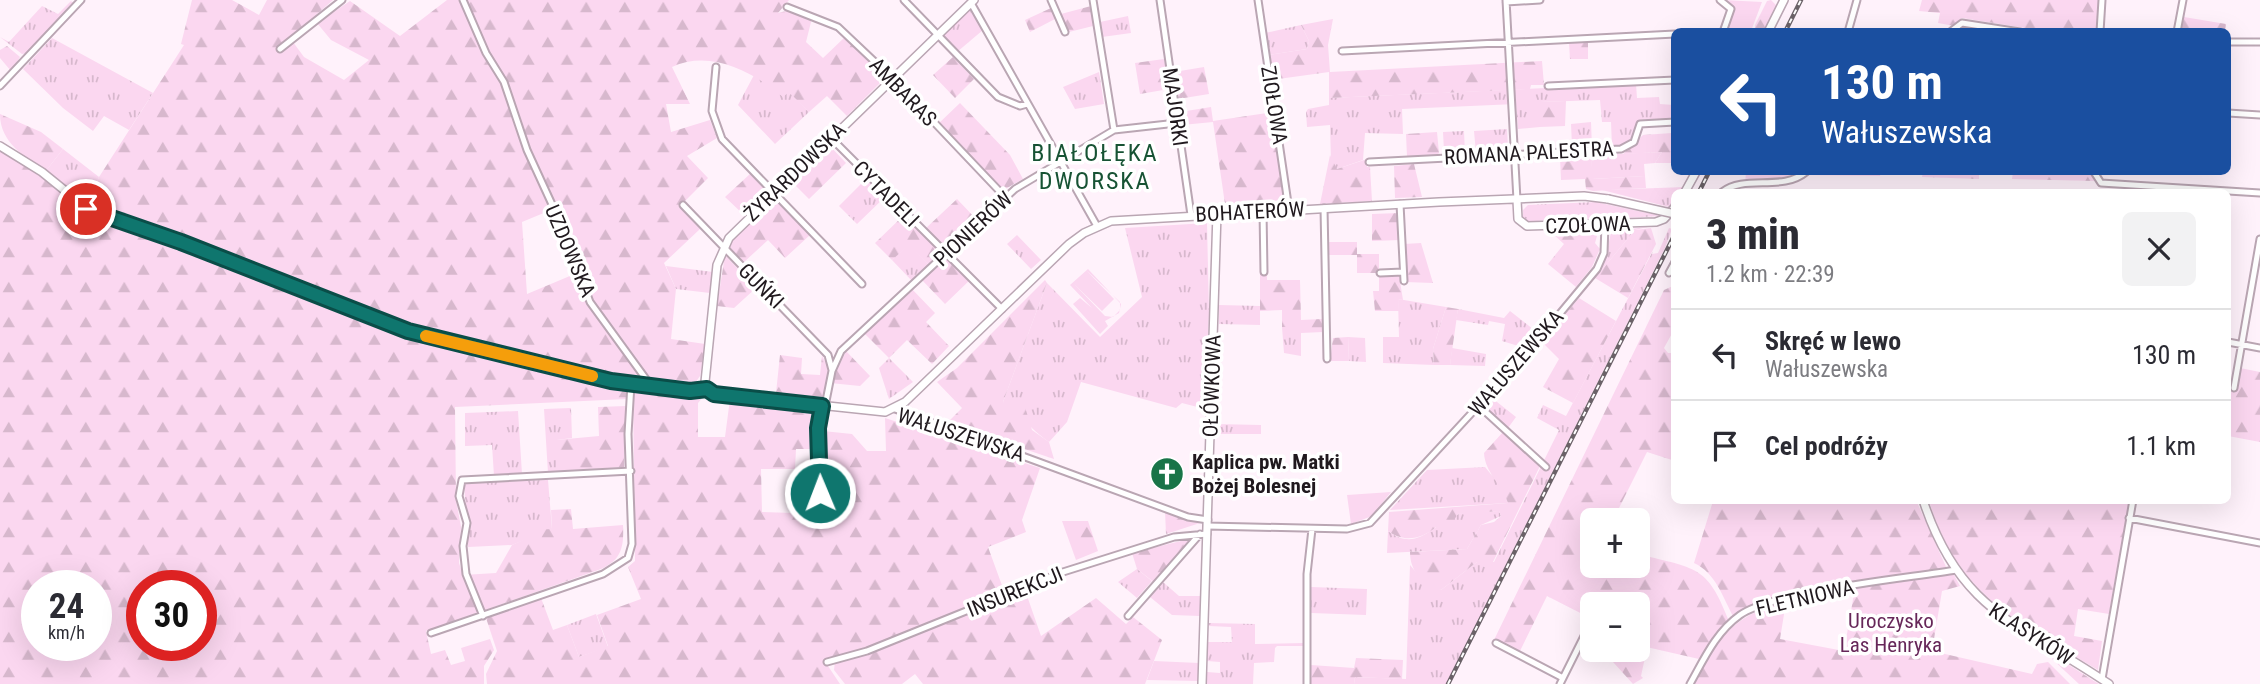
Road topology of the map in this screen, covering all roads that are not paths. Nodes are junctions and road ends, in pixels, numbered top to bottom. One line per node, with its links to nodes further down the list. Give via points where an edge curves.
1 (80, 0): 34 (street)
2 (342, 0): 29 (street)
3 (463, 0): 84 (street, UZDOWSKA, via 503,82 590,302)
4 (904, 0): 25 (street)
5 (1051, 0): 23 (street)
6 (1093, 0): 41 (street)
7 (1160, 0): 40 (street, MAJORKI)
8 (1258, 0): 59 (street, ZIOŁOWA)
9 (1540, 0): 16 (street)
10 (1720, 0): 18 (street, via 1731,9)
11 (1784, 0): 19 (street)
12 (1857, 0): 20 (street)
13 (2102, 0): 21 (street)
14 (2183, 0): 22 (street)
15 (972, 1): 25 (street, ŻYRARDOWSKA); 36 (street)
16 (1506, 1): 26 (street)
17 (787, 7): 32 (street, AMBARAS, via 838,27)
18 (1724, 28)
19 (1770, 28)
20 (1850, 28)
21 (2101, 28)
22 (2178, 28)
23 (1065, 32)
24 (1671, 34): 26 (street)
25 (937, 36): 32 (street, ŻYRARDOWSKA); 36 (street, via 998,97 1020,106)
26 (1508, 41): 30 (street); 44 (street)
27 (2231, 42): 28 (street)
28 (2260, 42)
29 (280, 49)
30 (1342, 51)
31 (716, 67): 53 (street, via 712,111 719,134)
32 (892, 79): 42 (street, ŻYRARDOWSKA); 54 (street, AMBARAS)
33 (1671, 80): 35 (street)
34 (0, 86)
35 (1548, 86)
36 (1027, 104): 46 (street)
37 (2231, 113): 38 (street)
38 (2260, 115)
39 (1671, 122): 44 (street, ROMANA PALESTRA, via 1640,124 1634,142 1621,149)
40 (1177, 123): 41 (street, PIONIERÓW); 64 (street, MAJORKI)
41 (1114, 130): 46 (street, PIONIERÓW)
42 (831, 138): 53 (street, ŻYRARDOWSKA); 69 (street, CYTADELI)
43 (0, 146): 83 (street, WAŁUSZEWSKA, via 99,215 181,242 408,331)
44 (1513, 154): 45 (street, ROMANA PALESTRA); 55 (street)
45 (1369, 162)
46 (1061, 164): 54 (street, PIONIERÓW); 66 (street)
47 (1802, 175): 49 (street)
48 (2095, 175): 50 (street, via 2097,180)
49 (1729, 189)
50 (2182, 189)
51 (2231, 192): 52 (street)
52 (2260, 193)
53 (773, 194): 68 (street, ŻYRARDOWSKA); 76 (street)
54 (1005, 197): 69 (street, PIONIERÓW)
55 (1517, 200): 56 (street, BOHATERÓW); 63 (street, BOHATERÓW, bridge, via 1584,196); 65 (street, CZOŁOWA, via 1518,219 1525,226)
56 (1400, 204): 58 (street, BOHATERÓW); 72 (street)
57 (683, 205): 68 (street, GUŃKI)
58 (1324, 208): 59 (street, BOHATERÓW); 81 (street)
59 (1289, 210): 60 (street, BOHATERÓW)
60 (1264, 211): 62 (street, BOHATERÓW); 71 (street)
61 (1671, 211): 65 (street, CZOŁOWA, via 1660,221)
62 (1217, 213): 64 (street, BOHATERÓW); 96 (street, OŁÓWKOWA)
63 (1671, 213)
64 (1191, 215): 66 (street, BOHATERÓW, via 1129,218)
65 (1605, 224): 88 (street, WAŁUSZEWSKA, via 1605,250 1597,270)
66 (1097, 226): 77 (street, BOHATERÓW, via 1069,244)
67 (2260, 239): 79 (street)
68 (723, 248): 82 (street, GUŃKI, via 828,355); 86 (street, ŻYRARDOWSKA, via 717,265)
69 (945, 254): 77 (street, CYTADELI); 82 (street, PIONIERÓW, via 841,351)
70 (1671, 269): 74 (street)
71 (1264, 272)
72 (1403, 272): 73 (street); 75 (street)
73 (1380, 273)
74 (1669, 273)
75 (1404, 281)
76 (862, 284)
77 (1002, 309): 89 (street, BOHATERÓW)
78 (2231, 343): 79 (street)
79 (2241, 345): 80 (street); 85 (street)
80 (2260, 348)
81 (1327, 359)
82 (832, 371): 87 (street, PIONIERÓW)
83 (631, 384): 84 (street, WAŁUSZEWSKA); 91 (street)
84 (651, 386): 86 (street, WAŁUSZEWSKA)
85 (2234, 388)
86 (707, 389): 87 (street, WAŁUSZEWSKA, via 714,394)
87 (824, 406): 89 (street, WAŁUSZEWSKA); 92 (street, PIONIERÓW, via 818,428)
88 (1479, 406): 90 (street); 97 (street, WAŁUSZEWSKA, via 1370,523 1347,529)
89 (895, 409): 96 (street, WAŁUSZEWSKA, via 1188,517)
90 (1545, 467)
91 (631, 471): 100 (street, via 632,544 628,558 603,573); 100 (street, via 462,480 466,574)
92 (820, 493)
93 (1925, 504): 99 (street, KLASYKÓW)
94 (2132, 504): 95 (street)
95 (2129, 518): 98 (street); 107 (street)
96 (1205, 529): 97 (street, WAŁUSZEWSKA); 101 (street); 105 (street, INSUREKCJI, via 1063,572 867,651); 108 (street, OŁÓWKOWA)
97 (1312, 529): 109 (street, via 1307,574)
98 (2260, 543)
99 (1956, 570): 107 (street, KLASYKÓW, via 1998,615); 111 (street, FLETNIOWA, via 1754,608 1715,640)
100 (482, 616): 102 (street)
101 (1128, 616)
102 (430, 633)
103 (1496, 643): 106 (street)
104 (1580, 644): 106 (street)
105 (827, 662)
106 (1563, 677): 110 (street)
107 (2102, 679): 112 (street, KLASYKÓW)
108 (1202, 684)
109 (1307, 684)
110 (1560, 684)
111 (1689, 684)
112 (2109, 684)

